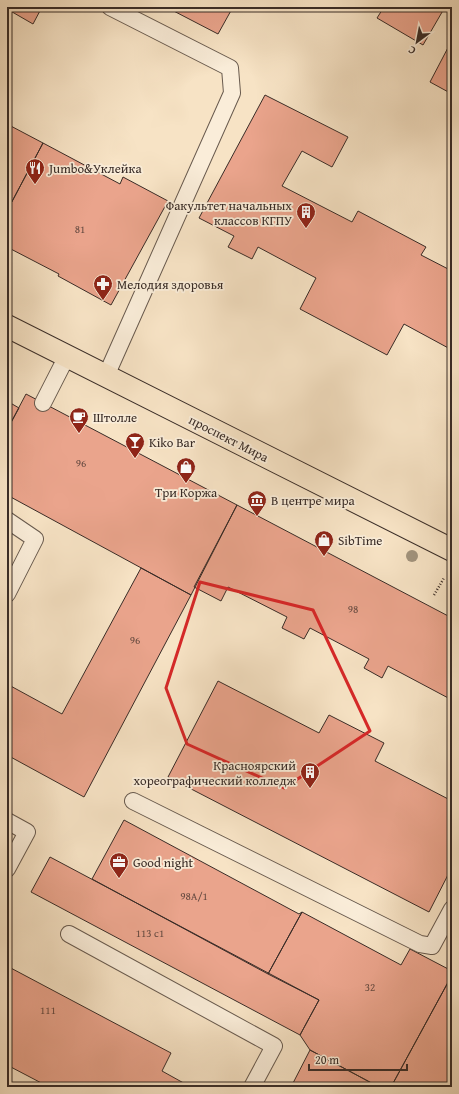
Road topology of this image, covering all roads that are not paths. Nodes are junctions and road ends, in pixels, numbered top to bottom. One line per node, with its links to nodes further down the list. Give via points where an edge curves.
1 (110, 7): 4 (lane, via 230,68 232,93)
2 (7, 326): 3 (main road, проспект Мира)
3 (67, 356): 4 (main road, проспект Мира); 5 (lane)
4 (106, 376): 7 (main road, проспект Мира)
5 (43, 403)
6 (7, 520): 8 (lane, via 34,539)
7 (452, 550)
8 (7, 594)
9 (133, 801): 12 (lane, via 420,944 432,946)
10 (7, 821): 11 (lane, via 27,832)
11 (7, 869)
12 (452, 909)
13 (69, 934): 14 (lane, via 274,1046)
14 (252, 1087)

